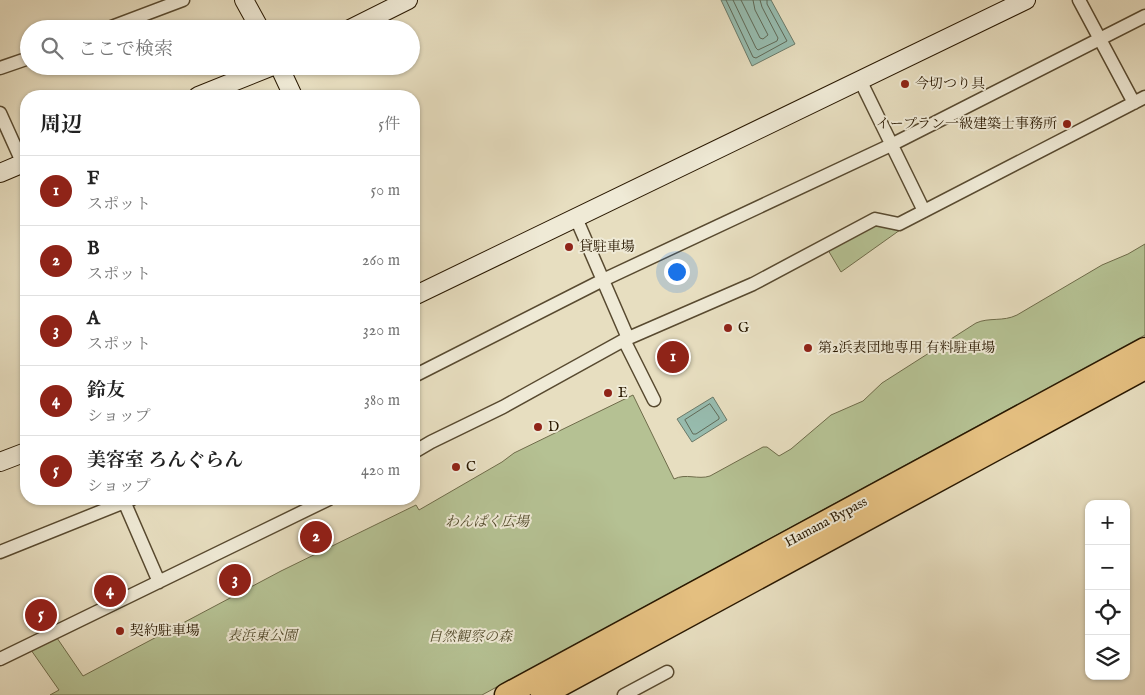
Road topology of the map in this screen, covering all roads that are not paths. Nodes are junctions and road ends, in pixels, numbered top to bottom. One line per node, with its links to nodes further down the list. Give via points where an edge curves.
1 (183, 0): 7 (street)
2 (244, 0): 8 (street)
3 (408, 0): 9 (street)
4 (1026, 0): 15 (street)
5 (1079, 0): 10 (street)
6 (1145, 16): 10 (street)
7 (130, 20)
8 (255, 20)
9 (368, 20)
10 (1099, 39): 18 (street); 20 (street)
11 (20, 61): 12 (street)
12 (0, 68)
13 (250, 75): 16 (street)
14 (282, 75): 17 (street)
15 (860, 80): 20 (street); 25 (street)
16 (213, 90)
17 (290, 90)
18 (1139, 100): 24 (street)
19 (0, 113): 21 (street)
20 (891, 145): 24 (street); 26 (street)
21 (20, 155)
22 (20, 164): 23 (street)
23 (0, 172)
24 (924, 211): 28 (street, via 899,224 875,218 752,284)
25 (576, 218): 26 (street); 27 (street)
26 (603, 280): 28 (street); 31 (street)
27 (420, 293)
28 (626, 339): 32 (street); 33 (street)
29 (1145, 349): 43 (highway, Hamana Bypass)
30 (1145, 368): 44 (highway, Hamana Bypass)
31 (420, 373)
32 (654, 400)
33 (420, 449)
34 (20, 454): 35 (street)
35 (0, 462)
36 (115, 505): 39 (street)
37 (129, 505): 40 (street)
38 (317, 505): 40 (street)
39 (0, 552)
40 (159, 582): 41 (street)
41 (0, 659)
42 (667, 672): 45 (street)
43 (506, 695)
44 (542, 695)
45 (624, 695)

